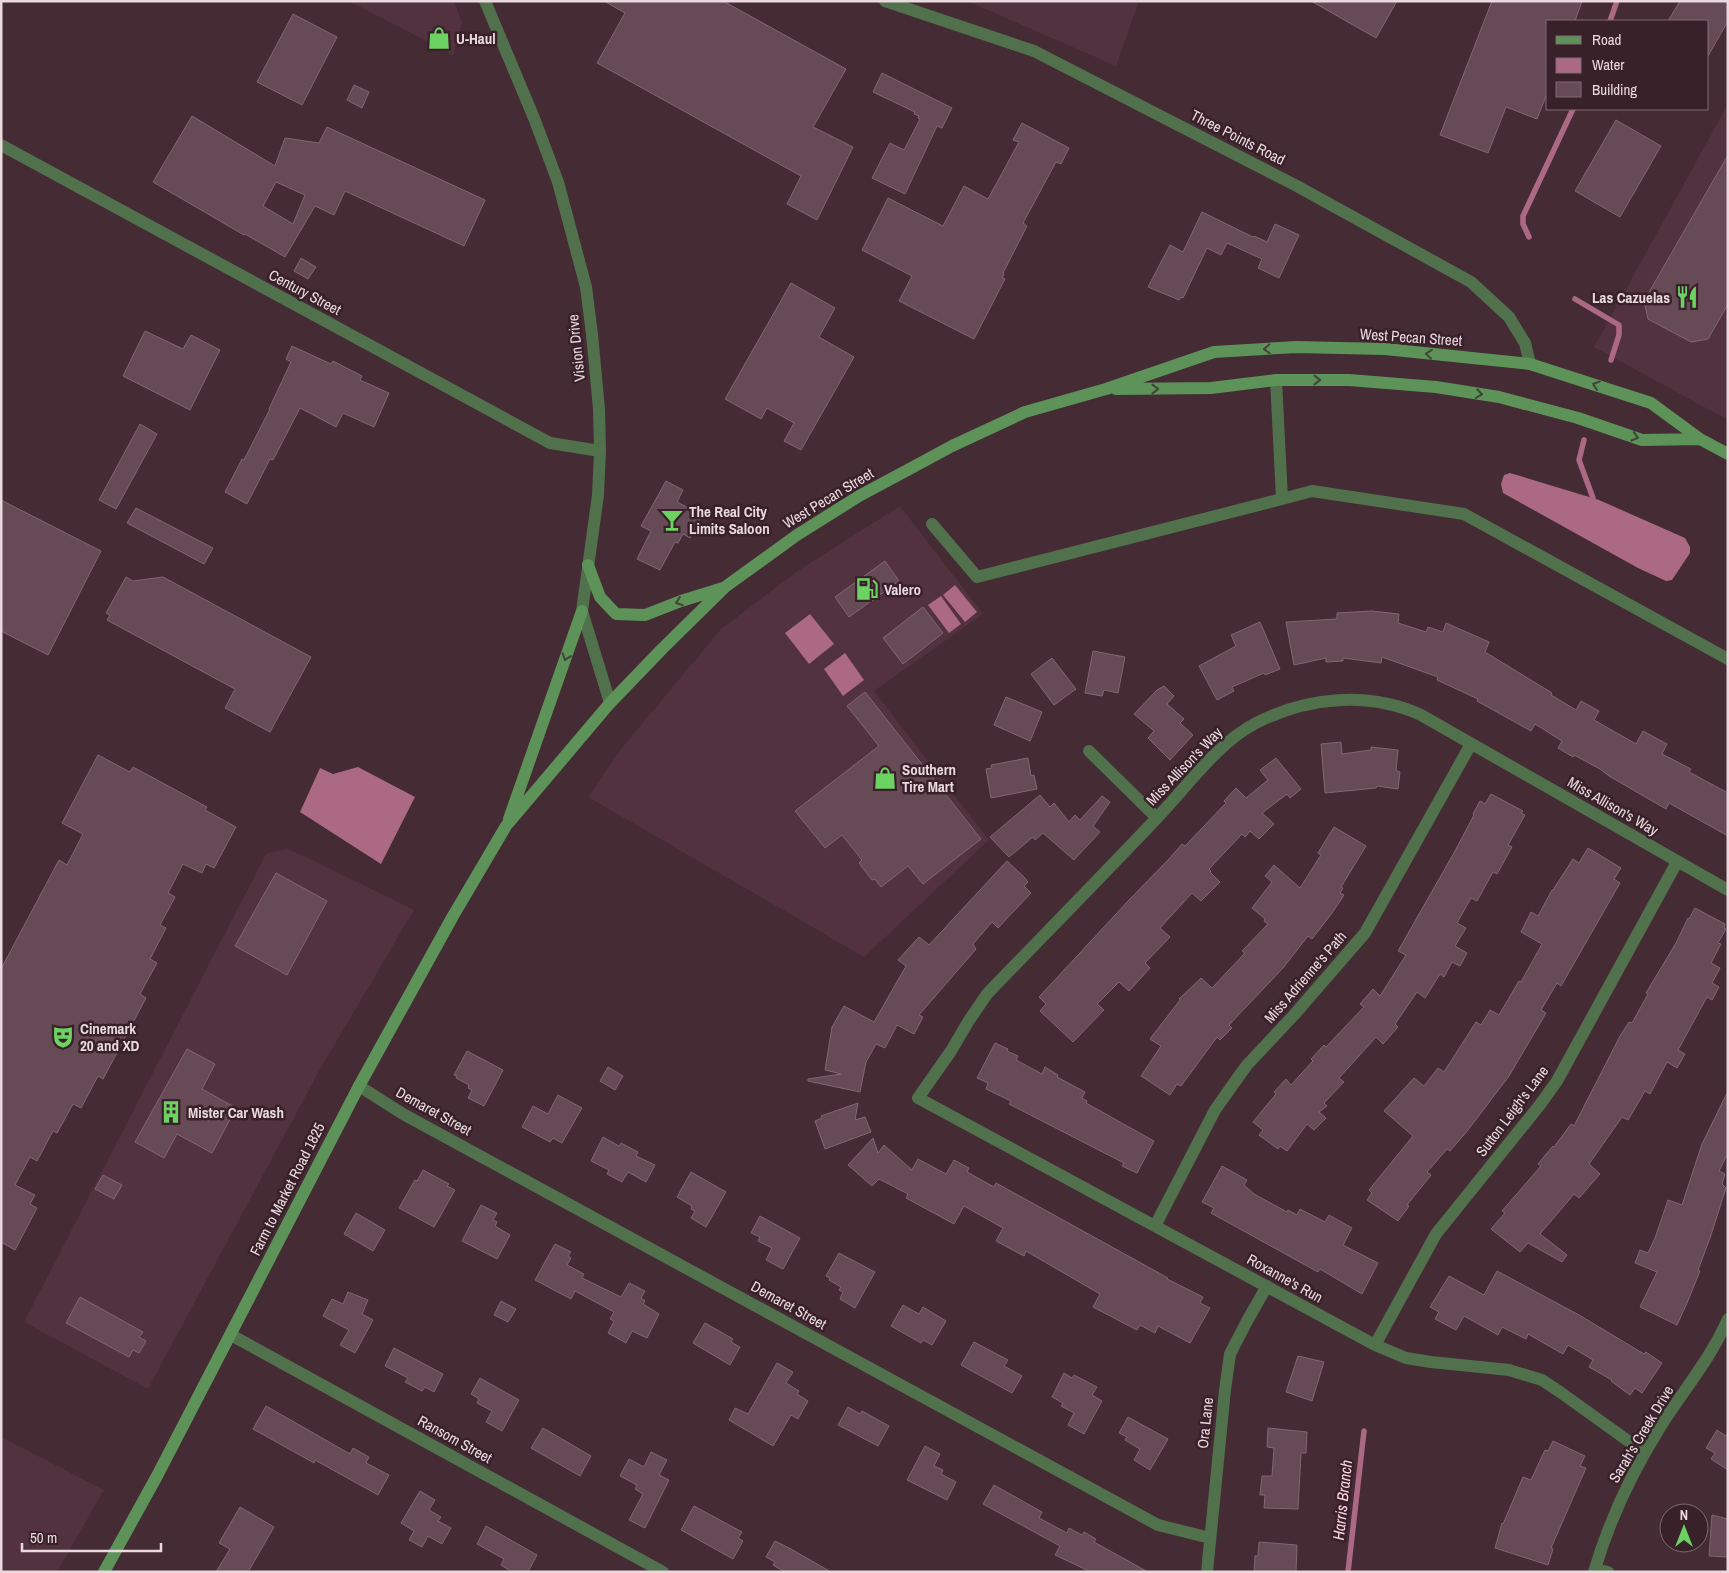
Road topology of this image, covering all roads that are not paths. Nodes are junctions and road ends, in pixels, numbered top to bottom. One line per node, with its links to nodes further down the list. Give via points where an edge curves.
1 (485, 1): 8 (street, Vision Drive, via 558,182 578,255 592,334)
2 (885, 1): 4 (street, Three Points Road, via 1034,51 1295,185 1471,282 1509,317 1525,343)
3 (1, 145): 8 (street, Century Street, via 550,443)
4 (1530, 364): 6 (main road, West Pecan Street, one-way to 6, via 1385,349 1296,348 1214,352); 7 (main road, West Pecan Street, one-way to 4, via 1651,403)
5 (1276, 380): 6 (main road, West Pecan Street, one-way to 5, via 1211,388); 7 (main road, West Pecan Street, one-way to 7, via 1350,380 1436,387 1499,397 1578,418 1642,440); 10 (street)
6 (1106, 389): 13 (main road, West Pecan Street, via 1025,412 952,446 859,496 796,535)
7 (1700, 439): 9 (main road, West Pecan Street)
8 (600, 451): 12 (street, Vision Drive, via 598,495)
9 (1728, 454)
10 (1282, 499): 11 (street, via 977,577); 15 (street, via 1312,491 1464,514)
11 (932, 524)
12 (588, 565): 13 (main road, one-way to 12, via 646,615 616,614 600,598); 14 (street, Vision Drive)
13 (725, 587): 16 (main road, West Pecan Street)
14 (582, 611): 16 (street, Vision Drive); 20 (main road, one-way to 20)
15 (1728, 660)
16 (610, 703): 20 (main road, West Pecan Street)
17 (1471, 744): 19 (street, Miss Allison's Way, via 1408,709 1375,701 1340,699 1301,706 1282,711 1236,735); 21 (street, Miss Allison's Way); 25 (street, Miss Adrienne's Path, via 1365,933 1234,1083 1215,1110)
18 (1089, 751): 19 (street)
19 (1157, 818): 24 (street, Miss Allison's Way, via 987,994)
20 (506, 826): 23 (main road, Farm to Market Road 1825)
21 (1678, 862): 22 (street, Miss Allison's Way); 29 (street, Sutton Leigh's Lane, via 1556,1081 1436,1234)
22 (1728, 890)
23 (359, 1086): 28 (main road, Farm to Market Road 1825); 31 (street, Demaret Street, via 404,1114 1158,1525)
24 (918, 1098): 25 (street, Roxanne's Run)
25 (1156, 1226): 26 (street, Roxanne's Run)
26 (1267, 1286): 29 (street, Roxanne's Run); 31 (street, Ora Lane, via 1230,1354)
27 (1728, 1319): 30 (street, Sarah's Creek Drive, via 1708,1359)
28 (230, 1335): 33 (main road, Farm to Market Road 1825); 34 (street, Ransom Street)
29 (1375, 1345): 30 (street, Roxanne's Run, via 1406,1358 1509,1370 1542,1380)
30 (1645, 1453): 32 (street, Sarah's Creek Drive, via 1611,1521)
31 (1210, 1538): 35 (street, Ora Lane)
32 (1594, 1570): 36 (street)
33 (104, 1572)
34 (663, 1572)
35 (1207, 1572)
36 (1608, 1572)

